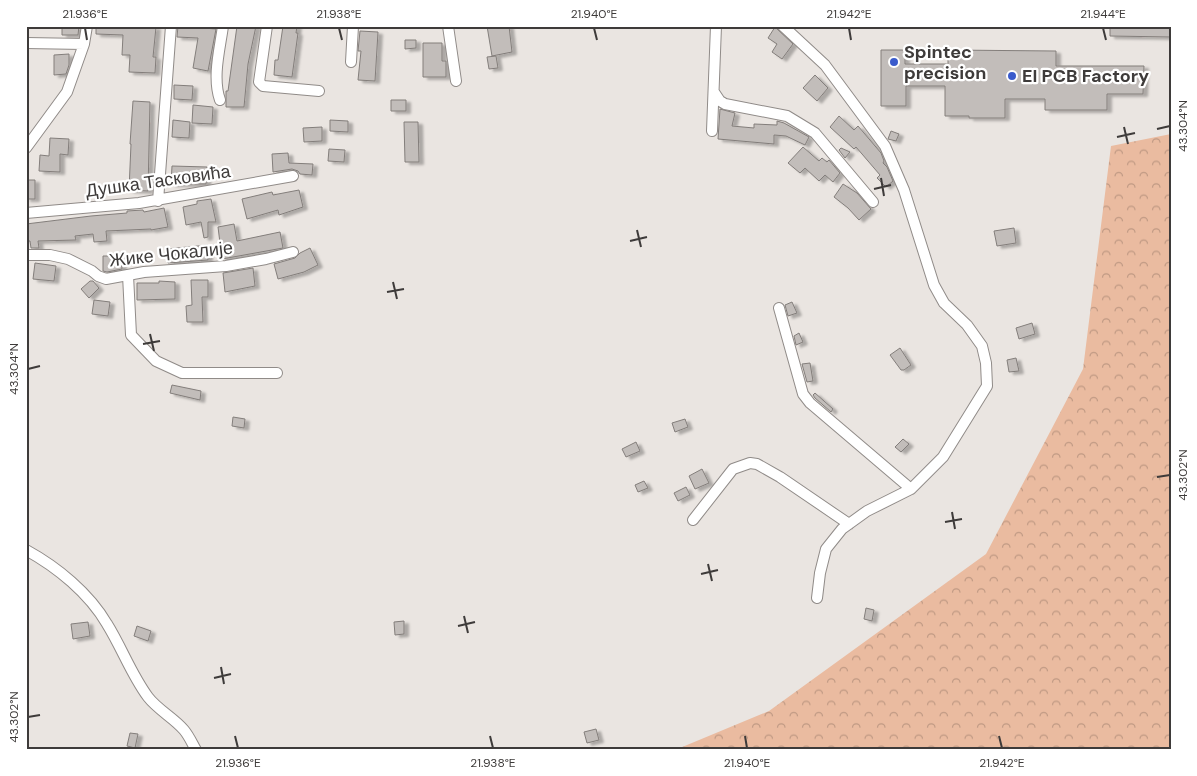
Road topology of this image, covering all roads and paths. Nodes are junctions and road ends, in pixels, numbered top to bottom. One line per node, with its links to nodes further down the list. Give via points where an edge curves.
1 (87, 26): 10 (street)
2 (171, 26): 21 (street)
3 (223, 26): 15 (street, via 217,77)
4 (267, 26): 13 (street, via 260,82 263,86)
5 (353, 26): 11 (street)
6 (448, 26): 12 (street)
7 (716, 26): 14 (street)
8 (783, 26): 29 (street, via 825,65 886,146 904,190 934,285 944,303 967,325 982,346 987,386 944,457)
9 (26, 43): 10 (street)
10 (84, 44): 18 (street, via 67,92)
11 (351, 62)
12 (456, 81)
13 (319, 91)
14 (714, 92): 16 (street); 22 (street, via 724,104 787,116 815,133)
15 (220, 100)
16 (712, 131)
17 (26, 134): 18 (street)
18 (38, 134): 19 (street)
19 (26, 148)
20 (293, 176): 21 (street, Душка Тасковића)
21 (158, 201): 23 (street, Душка Тасковића)
22 (873, 202)
23 (26, 213)
24 (293, 252): 26 (street, Жике Чокалије, via 226,266)
25 (26, 255): 26 (street, Жике Чокалије, via 68,259 106,279)
26 (128, 275): 28 (street, via 131,335 156,362 182,373)
27 (779, 308): 29 (street, via 803,394)
28 (277, 373)
29 (911, 489): 31 (street)
30 (693, 520): 31 (street, via 733,468 750,463 780,477)
31 (849, 524): 33 (street, via 826,549)
32 (26, 550): 34 (street, via 69,580 89,600 107,623 134,676 150,699 185,731)
33 (817, 598)
34 (196, 750)

